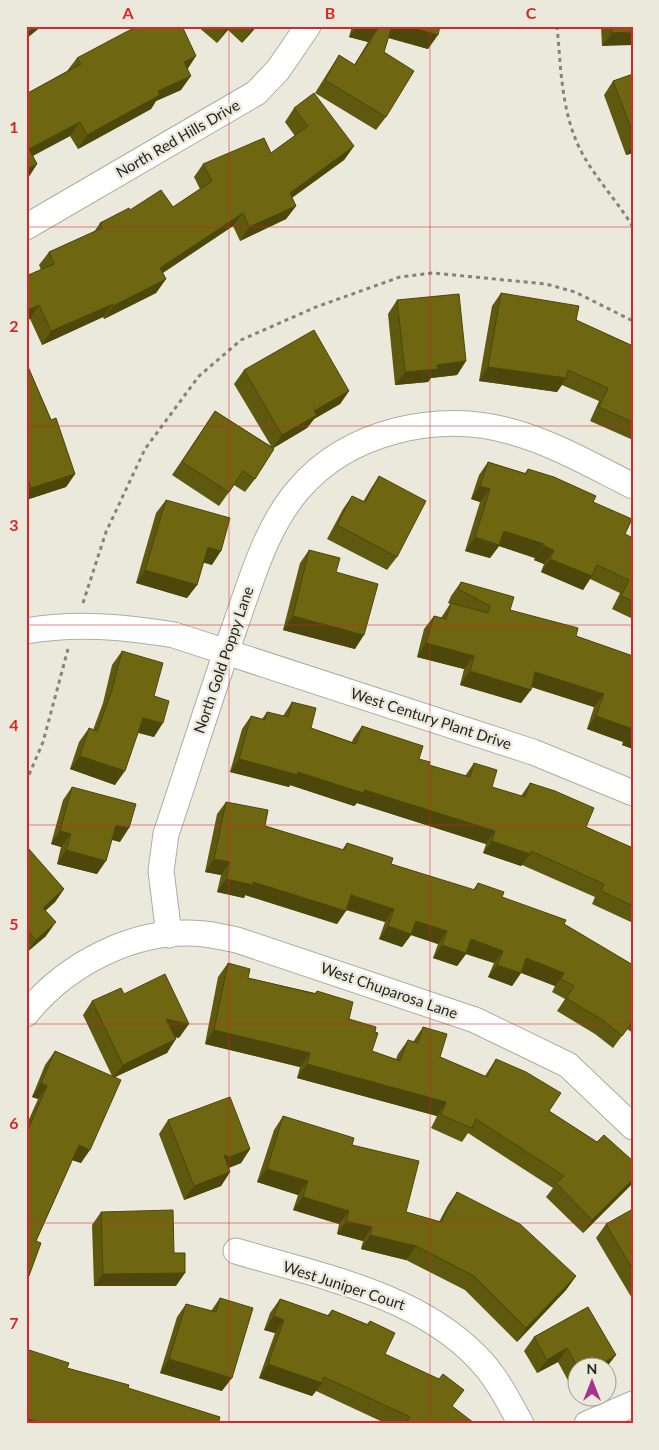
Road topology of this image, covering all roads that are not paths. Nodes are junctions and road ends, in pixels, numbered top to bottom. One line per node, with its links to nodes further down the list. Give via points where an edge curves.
1 (308, 26): 2 (street, North Red Hills Drive, via 278,70 256,93)
2 (26, 227)
3 (633, 486): 5 (street, North Gold Poppy Lane, via 550,444 511,431 468,424 416,426 379,435 328,462 293,497 264,544)
4 (26, 631): 5 (street, West Century Plant Drive, via 48,627 120,626 174,635)
5 (226, 652): 6 (street, West Century Plant Drive, via 533,752); 7 (street, North Gold Poppy Lane, via 166,834 161,871)
6 (633, 793)
7 (169, 935): 8 (street, West Chuparosa Lane, via 116,946 78,966 39,998); 9 (street, West Chuparosa Lane, via 202,934 238,940 475,1020 568,1065)
8 (26, 1014)
9 (633, 1127)
10 (236, 1251): 12 (street, West Juniper Court, via 386,1297 416,1311 447,1331 477,1357 504,1391)
11 (633, 1404): 13 (street)
12 (521, 1424)
13 (587, 1424)

